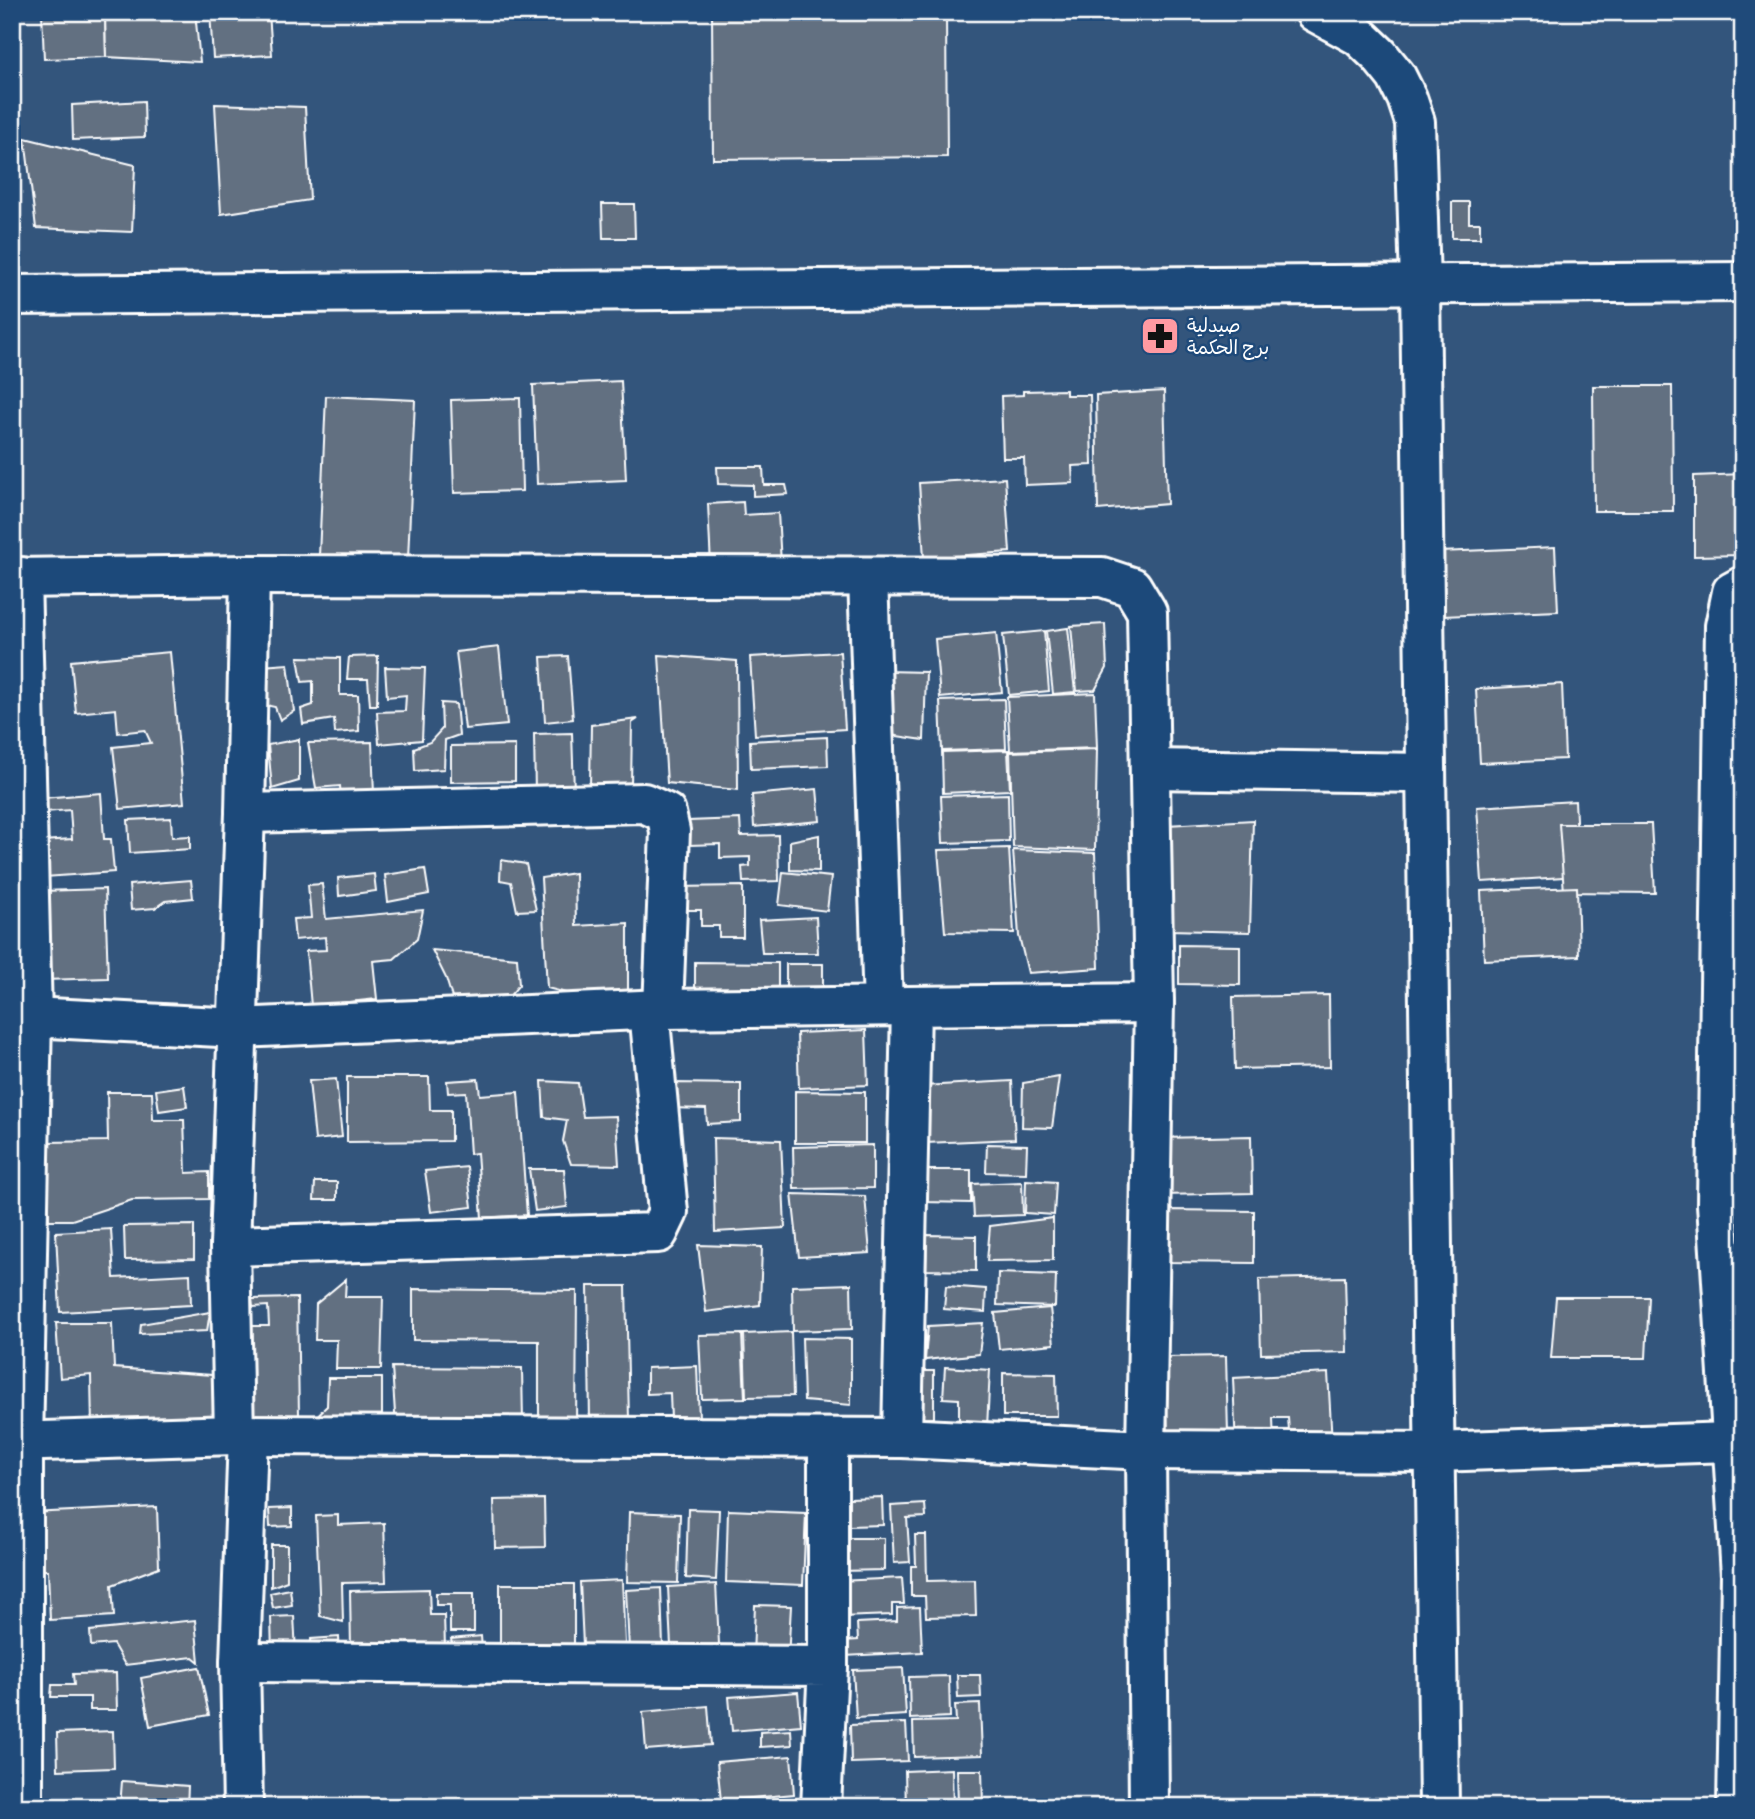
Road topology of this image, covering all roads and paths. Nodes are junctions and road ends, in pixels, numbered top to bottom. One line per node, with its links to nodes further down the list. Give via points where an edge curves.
1 (1315, 12): 3 (street, via 1359,36 1396,76 1407,98 1415,122)
2 (1743, 282): 3 (street)
3 (1420, 284): 4 (street); 10 (street)
4 (12, 295)
5 (250, 575): 6 (street); 7 (street); 11 (street)
6 (868, 577): 9 (street, via 1102,577 1132,587 1147,612); 13 (street)
7 (17, 578): 15 (street)
8 (1743, 586): 17 (street, via 1732,592 1725,625)
9 (1150, 769): 10 (street); 12 (street)
10 (1426, 773): 25 (street)
11 (245, 813): 14 (street, via 644,803 666,813 671,853); 16 (street)
12 (1154, 1003): 13 (street); 24 (street)
13 (897, 1006): 14 (street); 21 (street)
14 (656, 1009): 16 (street); 18 (street, via 668,1212 658,1233)
15 (22, 1016): 16 (street); 23 (street)
16 (238, 1028): 18 (street)
17 (1730, 1203): 22 (street)
18 (230, 1246): 19 (street)
19 (241, 1436): 20 (street); 23 (street); 27 (street)
20 (828, 1438): 21 (street); 28 (street)
21 (902, 1438): 24 (street)
22 (1730, 1442): 25 (street); 26 (street)
23 (18, 1443): 30 (street)
24 (1146, 1450): 25 (street); 33 (street)
25 (1434, 1452): 34 (street)
26 (1742, 1575): 29 (street)
27 (240, 1662): 28 (street); 31 (street)
28 (828, 1666): 32 (street)
29 (1740, 1753): 35 (street)
30 (23, 1807)
31 (243, 1807)
32 (821, 1807)
33 (1149, 1807)
34 (1438, 1807)
35 (1737, 1807)

